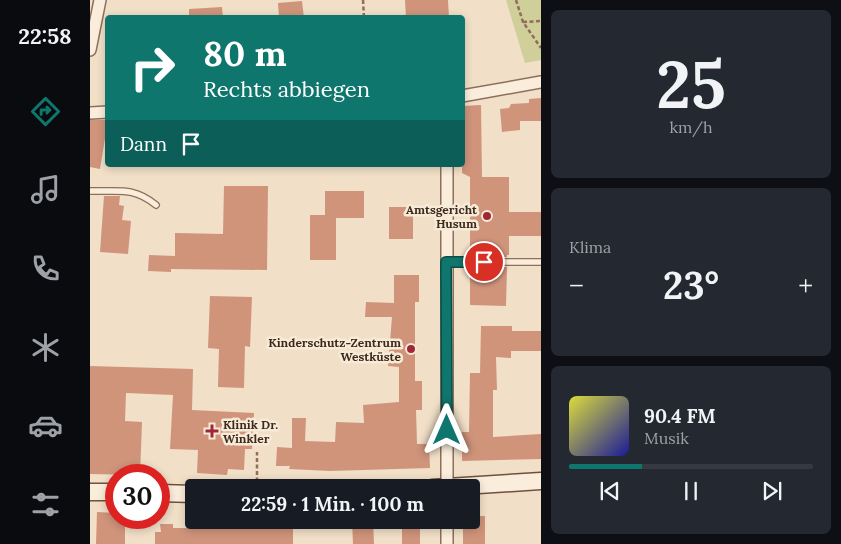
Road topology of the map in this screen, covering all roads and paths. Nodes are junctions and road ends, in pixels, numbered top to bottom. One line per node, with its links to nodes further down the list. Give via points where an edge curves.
1 (100, 0): 8 (street)
2 (363, 0): 4 (path)
3 (516, 0): 6 (path)
4 (364, 15)
5 (541, 21): 6 (path)
6 (523, 22): 7 (path)
7 (541, 48)
8 (90, 50)
9 (541, 82): 10 (street)
10 (465, 95)
11 (105, 112): 12 (street)
12 (90, 113)
13 (447, 167): 16 (street)
14 (90, 191): 15 (lane, via 133,192)
15 (156, 205)
16 (446, 262): 17 (lane); 20 (street)
17 (541, 262)
18 (257, 452): 19 (path)
19 (257, 479)
20 (442, 479)
21 (541, 481): 22 (main road)
22 (480, 485)
23 (90, 492): 24 (main road)
24 (105, 492)
25 (170, 493): 26 (main road)
26 (185, 494)
27 (447, 529): 28 (street)
28 (447, 544)

